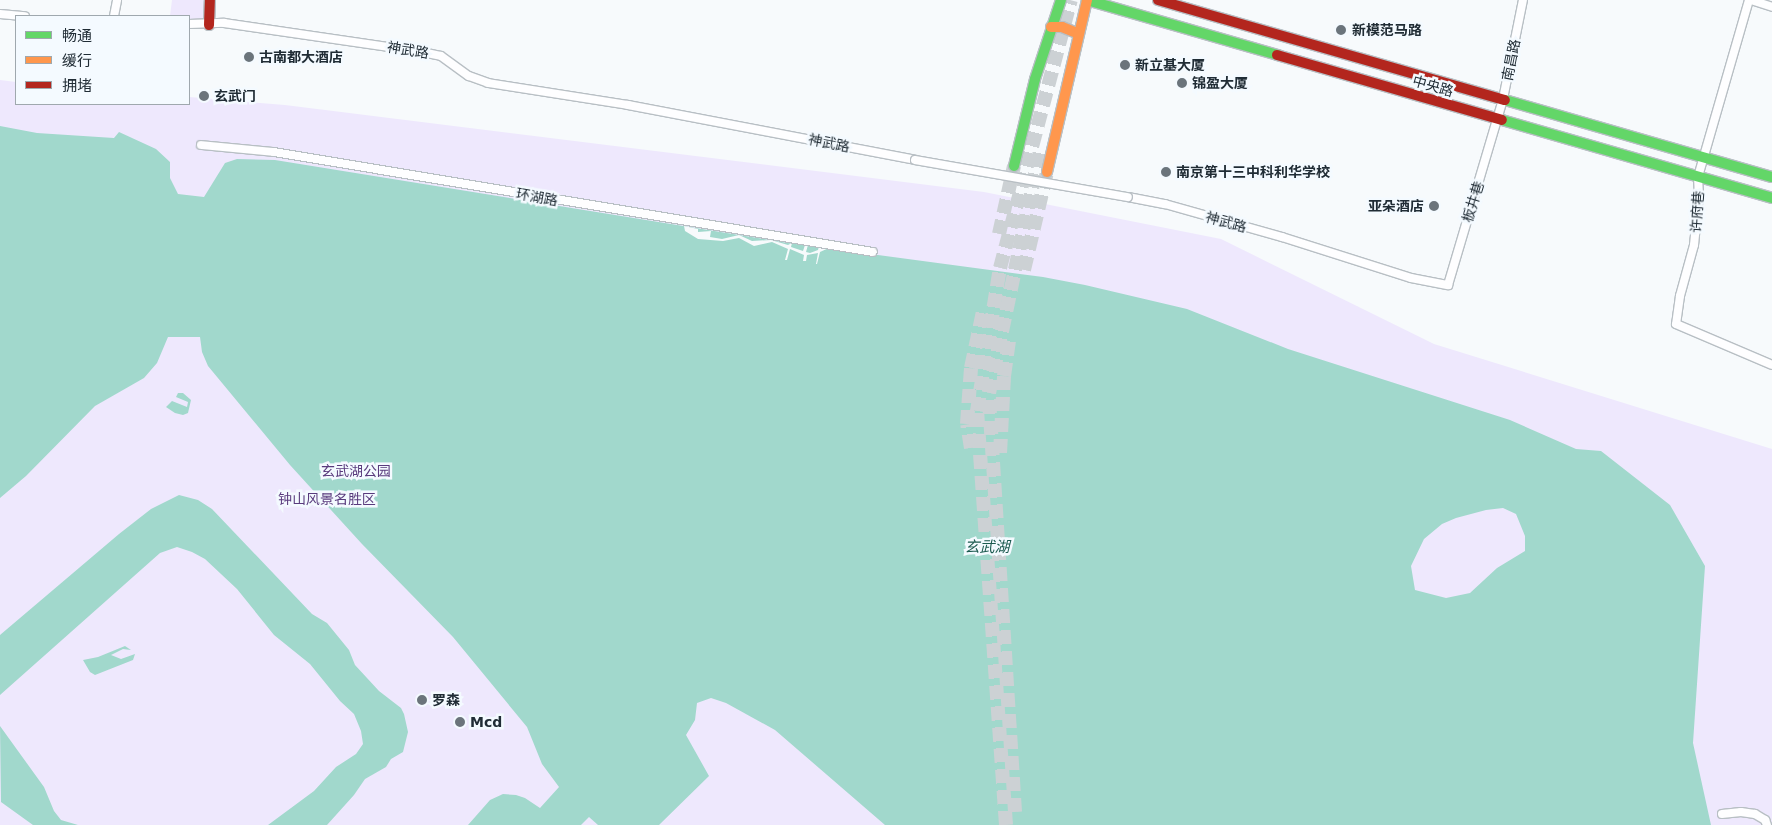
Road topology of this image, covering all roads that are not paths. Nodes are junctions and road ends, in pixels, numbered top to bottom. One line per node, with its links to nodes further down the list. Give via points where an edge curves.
1 (117, 0): 11 (street)
2 (210, 0): 13 (main road)
3 (1061, 0): 14 (main road)
4 (1087, 0): 15 (main road); 17 (main road, 中央路)
5 (1158, 0): 16 (main road, 中央路)
6 (1522, 0): 16 (street, 南昌路)
7 (1750, 0): 8 (street); 19 (street, 许府巷)
8 (1772, 7)
9 (0, 14): 10 (street)
10 (15, 15)
11 (114, 15)
12 (190, 24): 13 (street, 神武路)
13 (209, 25): 26 (street, 神武路, bridge, via 224,23 422,52 441,56 470,76 488,83 637,107 1165,204 1411,278)
14 (1051, 28): 15 (main road, via 1062,27); 20 (main road)
15 (1079, 34): 21 (main road)
16 (1503, 99): 17 (street, 南昌路); 19 (main road, 中央路)
17 (1498, 119): 22 (main road, 中央路); 26 (street, 板井巷)
18 (201, 145): 25 (street, 环湖路, via 274,152)
19 (1704, 158): 22 (street, 许府巷); 23 (main road, 中央路)
20 (1014, 166)
21 (1047, 172)
22 (1698, 177): 24 (main road, 中央路); 27 (street, 许府巷, via 1694,245 1676,324)
23 (1772, 177)
24 (1772, 198)
25 (873, 252)
26 (1448, 285)
27 (1772, 365)
28 (1722, 814): 29 (street, via 1756,814)
29 (1767, 825)

